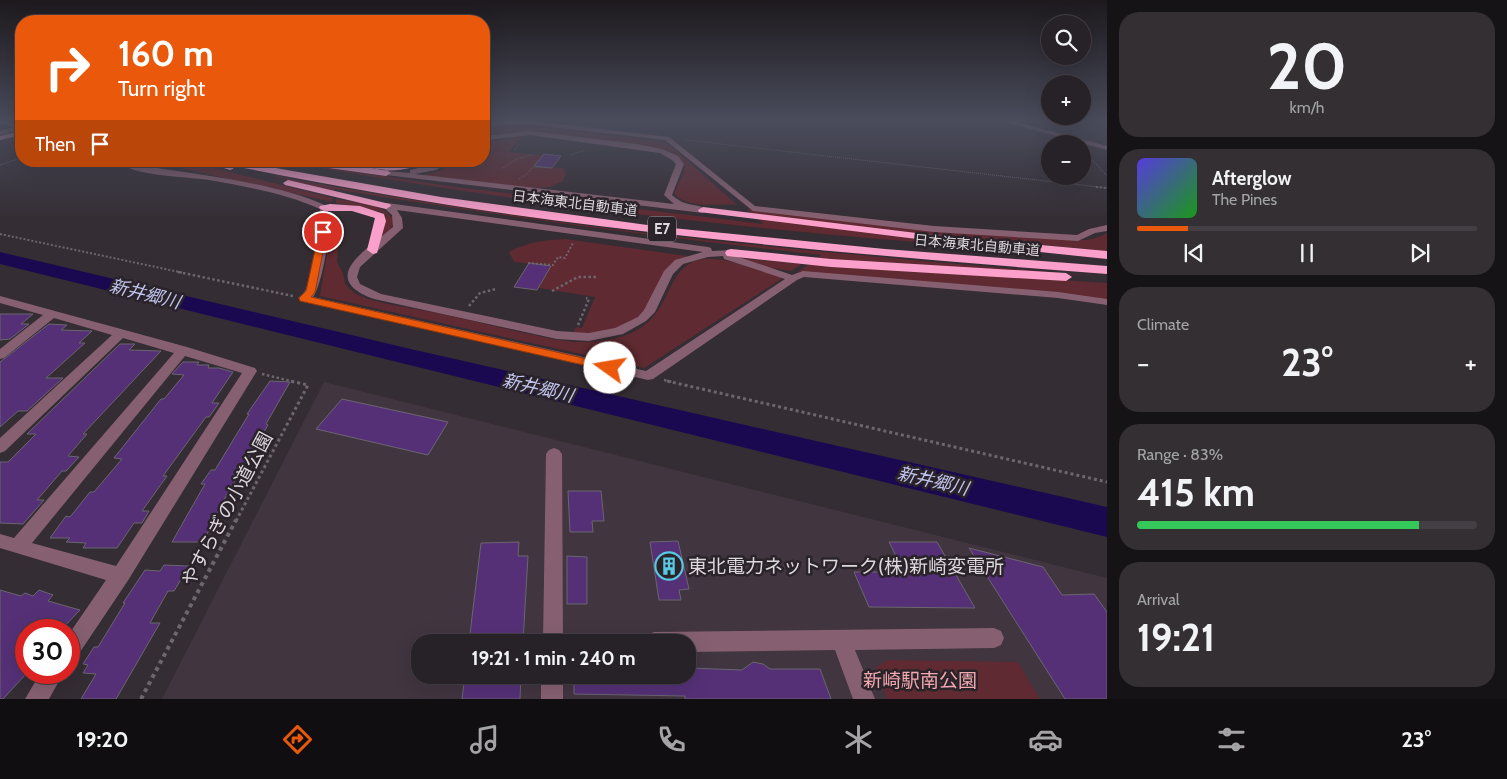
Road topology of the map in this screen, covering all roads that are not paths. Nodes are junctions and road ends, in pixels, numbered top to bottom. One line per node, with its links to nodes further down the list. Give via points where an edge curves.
1 (667, 154): 12 (street, via 680,164 668,192 669,198)
2 (686, 154): 13 (street, via 753,208 934,229 1078,238)
3 (134, 167): 11 (street, via 220,180 304,199)
4 (228, 167): 10 (highway)
5 (255, 167): 18 (highway, 日本海東北自動車道 / E7, via 563,218 851,249)
6 (291, 167): 17 (highway, 日本海東北自動車道 / E7, via 384,184 613,215 867,242)
7 (343, 167): 9 (highway)
8 (432, 167): 9 (street)
9 (386, 173): 12 (street)
10 (386, 206): 14 (street, via 399,218 398,228); 15 (street)
11 (324, 208): 14 (highway, via 340,207 380,216); 19 (street, via 326,216 320,249 310,292 304,298 648,376)
12 (703, 210): 16 (highway)
13 (1107, 228)
14 (373, 250): 15 (street, via 351,271 351,280 366,293 557,335 589,337 620,331 642,319 649,312 668,273 679,262 708,254)
15 (730, 255): 19 (street); 20 (highway, via 918,270)
16 (1107, 255)
17 (1107, 260)
18 (1107, 270)
19 (793, 278): 22 (street, via 803,274)
20 (1107, 279)
21 (0, 299): 23 (street)
22 (1107, 302)
23 (52, 314): 24 (street); 26 (street)
24 (121, 333): 25 (street); 27 (street)
25 (183, 350): 30 (street); 31 (street, via 250,371)
26 (0, 355)
27 (0, 447)
28 (554, 454): 32 (street)
29 (0, 541): 30 (street)
30 (18, 546): 31 (street)
31 (120, 576): 33 (street)
32 (553, 634)
33 (80, 635)
34 (994, 638): 35 (street)
35 (841, 640): 36 (street); 41 (street)
36 (696, 642)
37 (46, 684): 39 (street)
38 (552, 684): 40 (street)
39 (36, 699)
40 (552, 699)
41 (864, 699)

